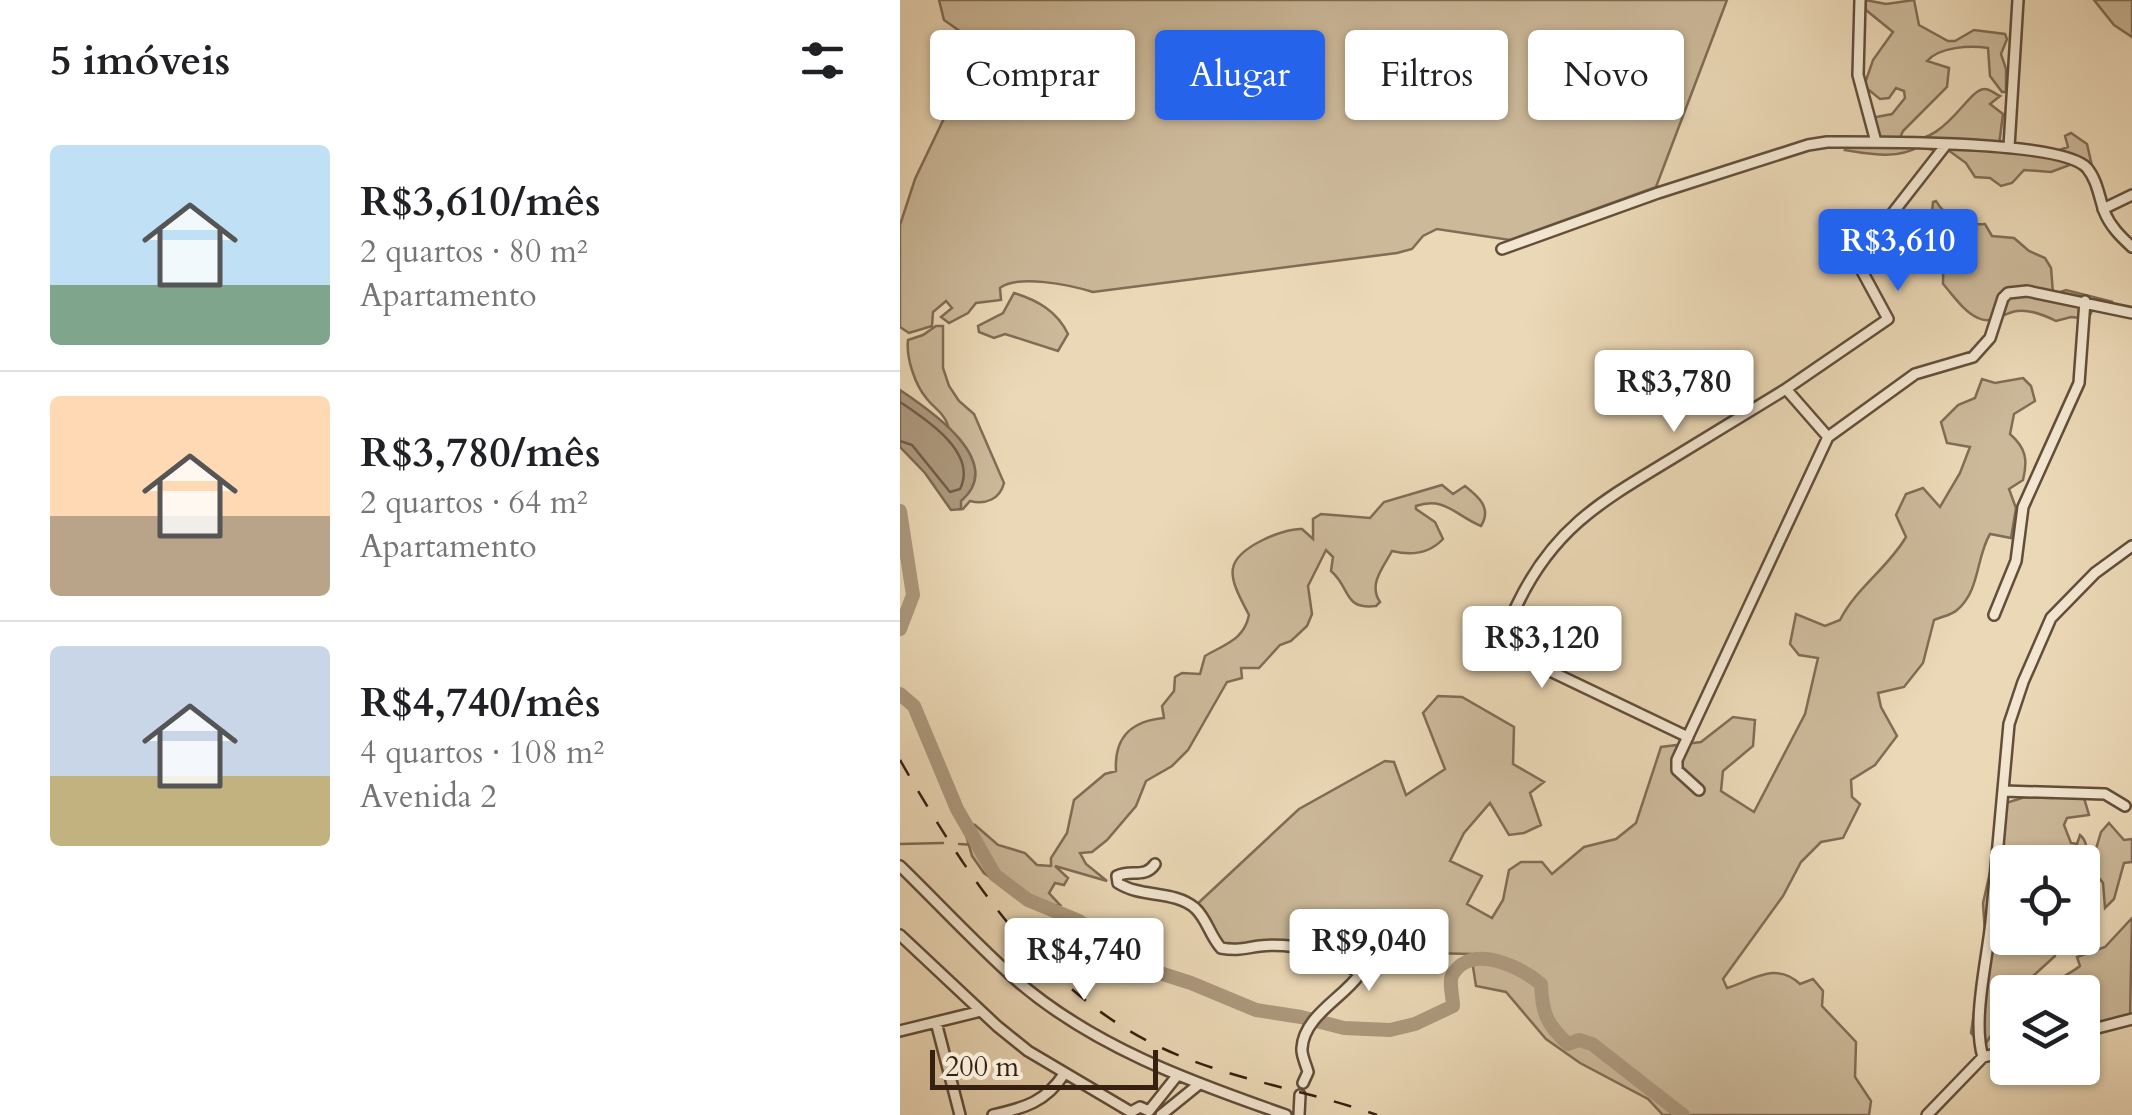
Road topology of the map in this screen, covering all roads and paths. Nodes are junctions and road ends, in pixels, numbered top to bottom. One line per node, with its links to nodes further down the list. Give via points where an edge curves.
1 (1860, 0): 3 (street, via 1858,75)
2 (2018, 0): 5 (street)
3 (1876, 142): 4 (street); 9 (street, via 1808,145)
4 (1945, 146): 5 (street); 12 (street, via 1856,260 1888,319)
5 (2010, 147): 7 (street, via 2076,160 2094,180)
6 (2132, 195): 7 (street)
7 (2103, 209): 8 (street)
8 (2132, 246)
9 (1502, 250)
10 (2085, 301): 11 (street); 13 (street, via 2008,292 1990,338 1974,357 1915,374); 15 (street, via 2079,383 2024,506 2016,561)
11 (2132, 313)
12 (1786, 389): 13 (street); 16 (street, via 1572,525 1529,580 1506,632 1521,658)
13 (1828, 437): 16 (street)
14 (2132, 546): 18 (street, via 2052,618 2009,724)
15 (1994, 615)
16 (1688, 737): 17 (street, via 1676,766)
17 (1699, 790)
18 (2003, 792): 19 (street, via 2105,794); 20 (street)
19 (2125, 806)
20 (1999, 845)
21 (1155, 864): 34 (street, via 1144,873 1123,873 1118,882 1194,907 1221,948 1302,949 1333,957 1359,975 1312,1025 1301,1051 1308,1072)
22 (900, 866): 33 (street, via 1016,979 1100,1036)
23 (900, 935): 25 (street)
24 (1990, 939): 31 (street, via 1980,1022)
25 (980, 1011): 27 (street); 32 (street)
26 (2132, 1020): 28 (street)
27 (936, 1022): 29 (street); 39 (street)
28 (2100, 1028)
29 (900, 1031)
30 (1990, 1056): 31 (street)
31 (1983, 1058): 44 (street)
32 (1064, 1074): 37 (street); 40 (street, via 1044,1098)
33 (1176, 1076): 35 (street); 38 (street)
34 (1304, 1083)
35 (1198, 1085): 41 (street); 42 (street)
36 (1300, 1095): 43 (street)
37 (1130, 1113): 38 (street, via 1140,1107)
38 (1150, 1113)
39 (960, 1115)
40 (994, 1115)
41 (1161, 1115)
42 (1286, 1115)
43 (1298, 1115)
44 (1927, 1115)

